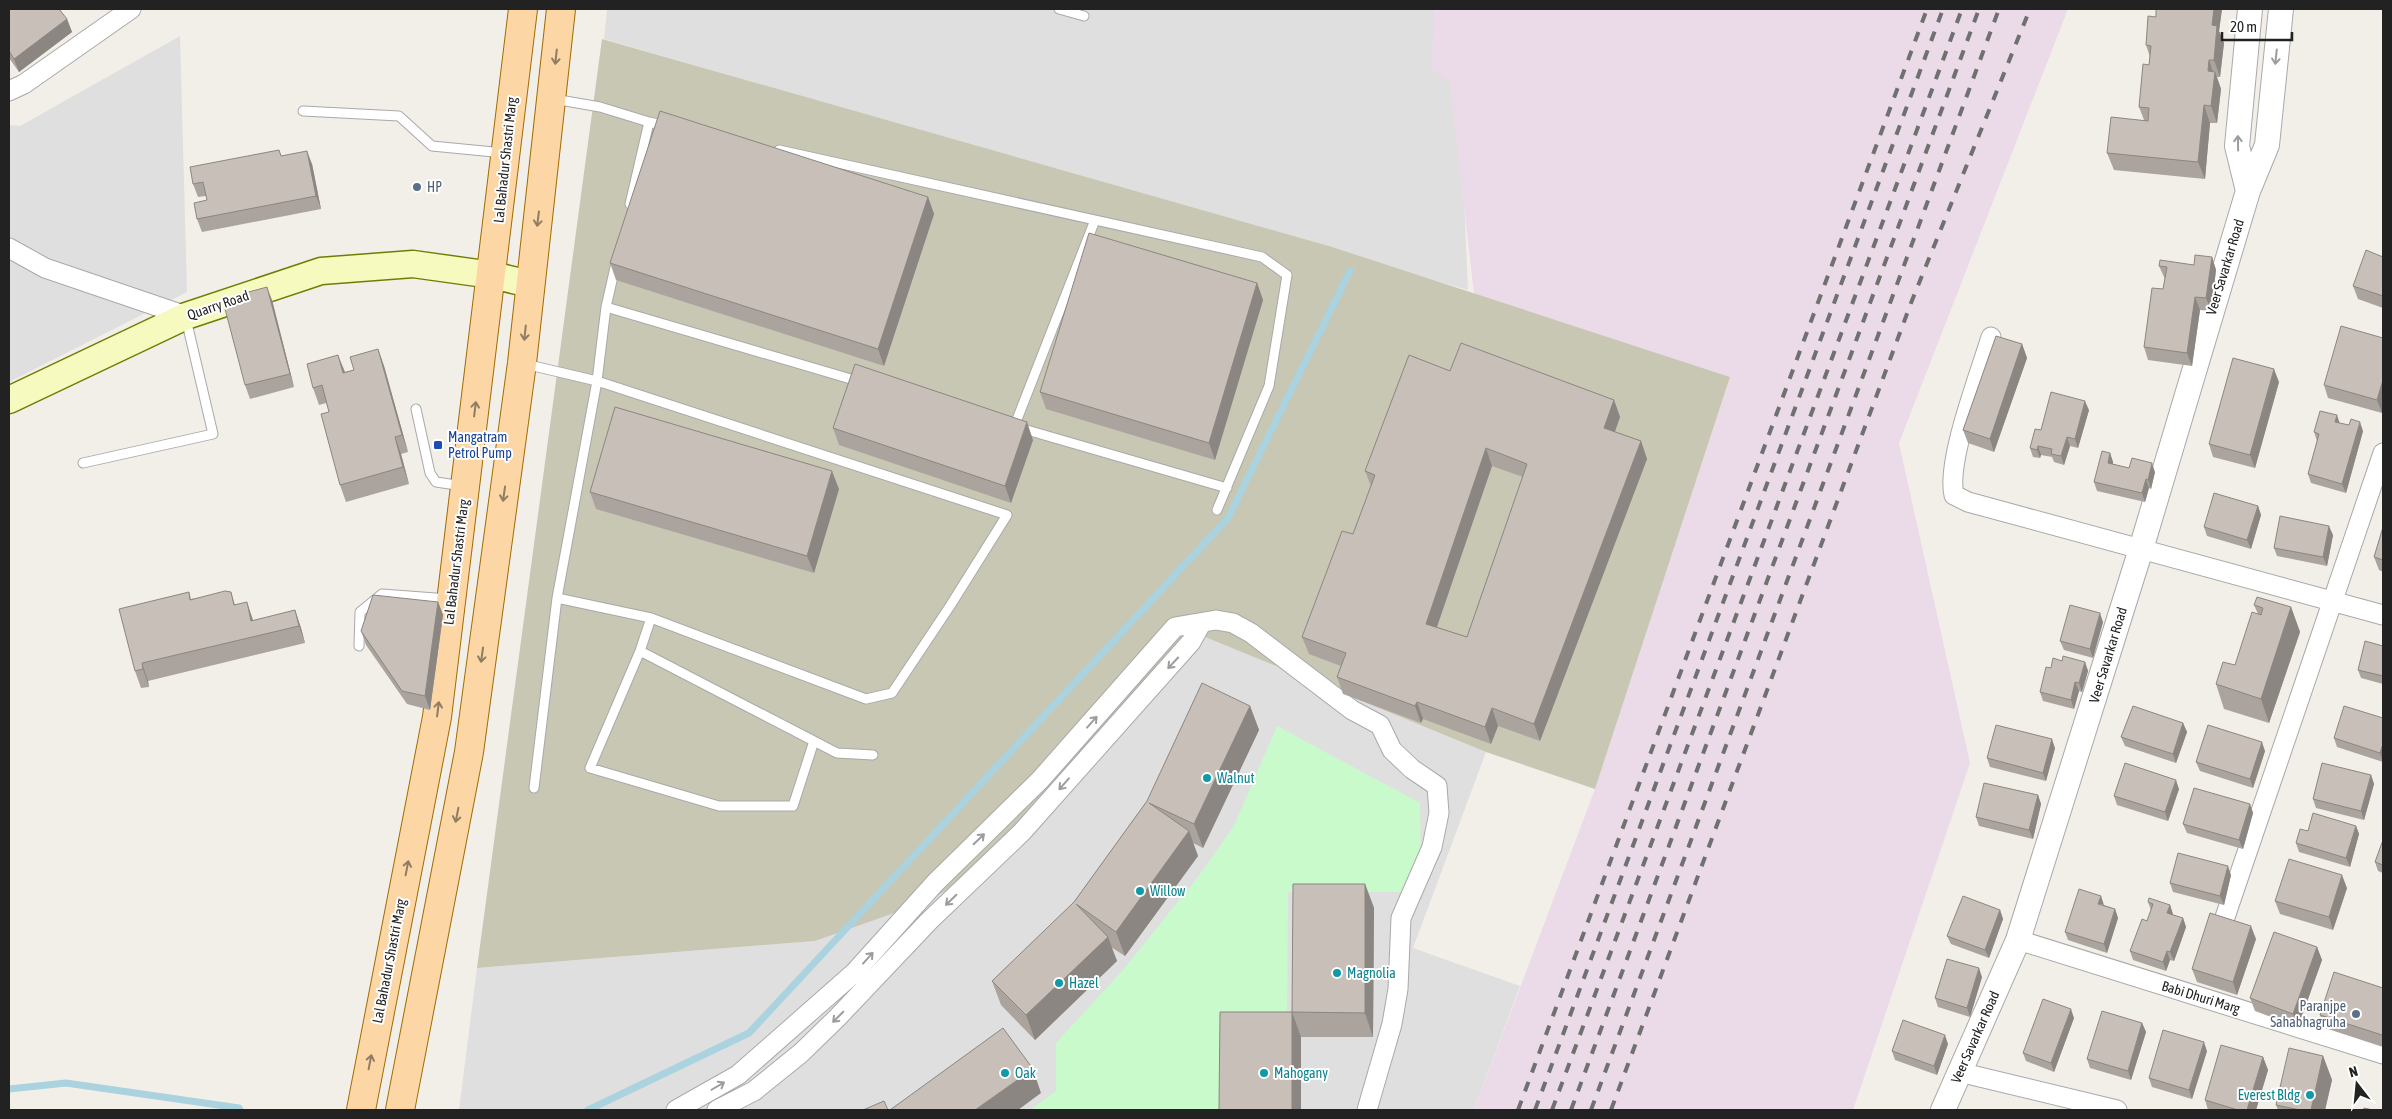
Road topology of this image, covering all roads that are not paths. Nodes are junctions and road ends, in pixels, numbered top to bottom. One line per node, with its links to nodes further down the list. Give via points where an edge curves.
1 (131, 9): 8 (street, via 24,84)
2 (523, 9): 14 (main road, Lal Bahadur Shastri Marg)
3 (561, 9): 9 (main road, one-way to 9)
4 (1059, 9): 7 (lane)
5 (2250, 9): 15 (street, one-way to 5, via 2237,146)
6 (2281, 9): 15 (street, Veer Savarkar Road, one-way to 15, via 2267,145)
7 (1084, 16)
8 (9, 91)
9 (552, 99): 11 (lane, via 600,107); 21 (main road, one-way to 21)
10 (304, 111): 14 (lane, via 399,116 432,146)
11 (649, 122): 12 (lane); 16 (lane)
12 (678, 128)
13 (766, 147): 17 (lane)
14 (504, 153): 20 (main road, Lal Bahadur Shastri Marg)
15 (2248, 190): 37 (street, Veer Savarkar Road)
16 (628, 214)
17 (1095, 220): 31 (lane); 35 (lane, via 1262,257 1287,275 1269,386)
18 (9, 248): 23 (street, via 45,268)
19 (619, 252): 22 (lane)
20 (492, 275): 21 (main road, Quarry Road); 23 (main road, Quarry Road, via 414,264 321,270); 34 (main road, Lal Bahadur Shastri Marg, one-way to 20)
21 (530, 284): 25 (main road, one-way to 25)
22 (606, 307): 26 (lane); 27 (lane)
23 (186, 316): 28 (main road, Quarry Road); 33 (lane, via 213,434)
24 (1991, 337): 37 (street, via 1955,457 1951,482 1954,494 1968,502)
25 (522, 364): 26 (lane); 56 (main road, one-way to 56, via 469,752)
26 (597, 381): 38 (lane); 42 (lane, via 1007,515 892,693 866,699)
27 (872, 385)
28 (9, 400)
29 (416, 409): 34 (lane, via 430,473 436,482)
30 (1004, 424): 31 (lane)
31 (1014, 427): 35 (lane)
32 (2383, 453): 40 (street)
33 (83, 464)
34 (466, 486): 39 (main road, Lal Bahadur Shastri Marg)
35 (1227, 488): 36 (lane)
36 (1217, 510)
37 (2141, 549): 40 (street); 52 (street, Veer Savarkar Road)
38 (556, 598): 42 (lane); 48 (lane)
39 (452, 600): 44 (lane, via 382,594 360,612); 55 (main road, Lal Bahadur Shastri Marg, one-way to 39, via 437,717)
40 (2333, 601): 41 (street); 51 (street)
41 (2383, 615)
42 (651, 618): 45 (lane)
43 (1201, 624): 49 (street, one-way to 43, via 1175,627); 50 (street, one-way to 50, via 1192,642); 59 (street, via 1216,620 1233,623 1251,633 1352,710 1380,725 1392,750 1437,786 1440,813 1432,847 1401,918 1398,989 1392,1024)
44 (359, 646)
45 (640, 651): 46 (lane); 46 (lane, via 590,768 719,806 793,806)
46 (814, 741): 47 (lane, via 837,753)
47 (873, 755)
48 (534, 788)
49 (1024, 796): 50 (street); 57 (street, one-way to 49, via 738,1075 854,974 935,883)
50 (1042, 809): 58 (street, one-way to 58, via 800,1053 754,1091)
51 (2224, 923)
52 (2018, 940): 53 (street, Babi Dhuri Marg); 54 (street, Veer Savarkar Road)
53 (2383, 1054)
54 (1959, 1072): 60 (street, Veer Savarkar Road); 61 (street)
55 (361, 1110)
56 (400, 1110)
57 (676, 1110)
58 (717, 1110)
59 (1367, 1110)
60 (1943, 1110)
61 (2117, 1110)

